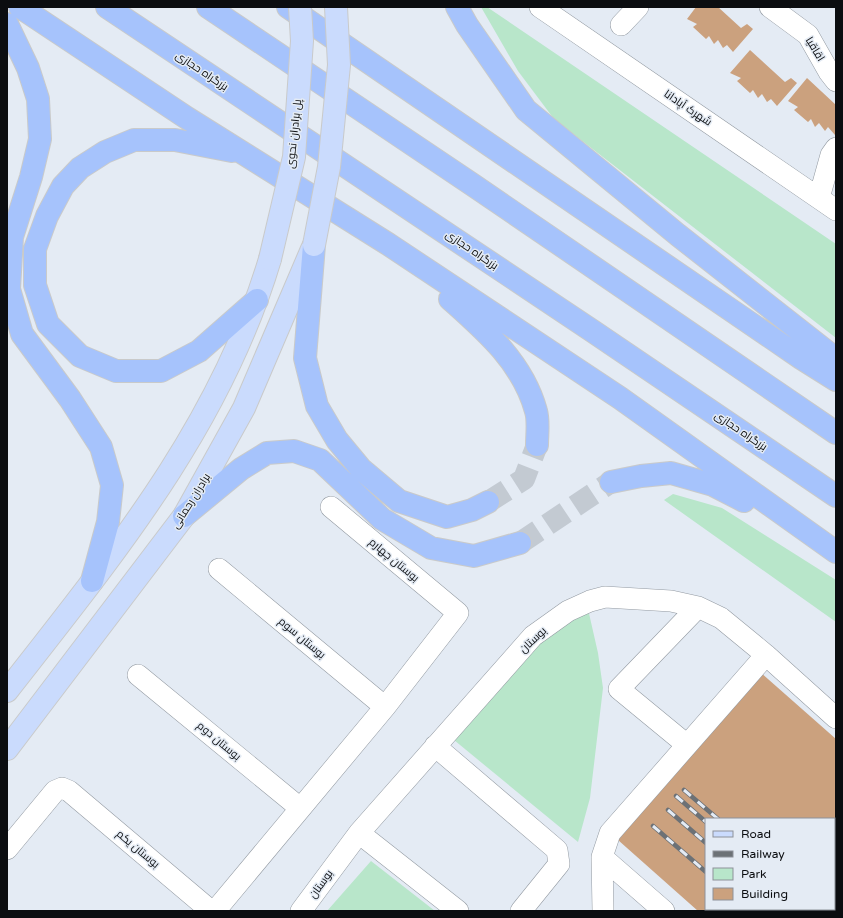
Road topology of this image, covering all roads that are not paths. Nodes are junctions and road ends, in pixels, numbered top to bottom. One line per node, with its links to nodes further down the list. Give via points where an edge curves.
1 (20, 7): 15 (highway)
2 (42, 7): 15 (highway)
3 (107, 7): 30 (highway, بزرگراه حجازی)
4 (208, 7): 16 (highway)
5 (235, 7): 16 (highway)
6 (288, 7): 26 (highway)
7 (300, 7): 24 (main road, پل برادران نحوی, bridge, via 302,41 294,157 270,259)
8 (336, 7): 23 (main road, bridge, via 339,65 329,167)
9 (457, 7): 25 (highway, via 526,110 678,235)
10 (540, 7): 20 (street, شهرک آپادانا)
11 (638, 7): 14 (street)
12 (770, 7): 17 (street, اقاقیا, via 808,35)
13 (7, 24): 38 (highway, via 28,68 38,99 40,139 12,237 10,289 22,334 70,399 100,447 112,485 108,522)
14 (621, 25)
15 (94, 58): 19 (highway)
16 (292, 63): 27 (highway)
17 (836, 81)
18 (836, 148): 20 (street, via 831,155)
19 (243, 152): 22 (highway); 24 (highway, via 175,140 134,140 105,152 80,168 63,186 47,216 35,249 34,284 48,324 80,356 116,371 161,371 199,351)
20 (819, 198): 21 (street, شهرک آپادانا)
21 (836, 210)
22 (388, 244): 28 (highway, via 491,335 523,377 537,412); 34 (highway, via 620,398)
23 (314, 245): 31 (highway, via 305,358 317,406 337,440 361,469 399,501 447,517 472,510); 33 (main road, برادران رحمانی, via 244,408)
24 (257, 300): 38 (main road, via 228,369 189,442 138,520)
25 (836, 359)
26 (836, 380)
27 (836, 433)
28 (537, 445)
29 (611, 482): 34 (highway, via 671,473 713,485)
30 (836, 496)
31 (488, 502)
32 (331, 507): 43 (street, بوستان چهارم, via 458,613)
33 (184, 516): 35 (highway, via 247,465 267,453 294,451 320,460 382,519 431,548 474,556); 47 (main road, برادران رحمانی)
34 (816, 539): 36 (highway)
35 (520, 543)
36 (836, 552)
37 (219, 569): 43 (street, بوستان سوم)
38 (92, 581): 42 (main road)
39 (698, 607): 40 (street, بوستان, via 721,618); 45 (street, via 619,689); 46 (street, بوستان, via 671,601 605,597 568,611 533,636)
40 (766, 655): 44 (street, بوستان); 45 (street)
41 (138, 674): 48 (street, بوستان دوم)
42 (7, 691)
43 (385, 707): 48 (street)
44 (836, 718)
45 (687, 745): 51 (street, via 610,833)
46 (435, 746): 49 (street, بوستان); 56 (street, via 557,850 559,864)
47 (7, 749)
48 (300, 808): 53 (street)
49 (359, 833): 54 (street, بوستان); 55 (street)
50 (7, 849): 52 (street, بوستان یکم, via 56,791 62,788 69,791)
51 (602, 857): 57 (street); 58 (street)
52 (211, 911)
53 (215, 911)
54 (301, 911)
55 (458, 911)
56 (521, 911)
57 (603, 911)
58 (664, 911)

